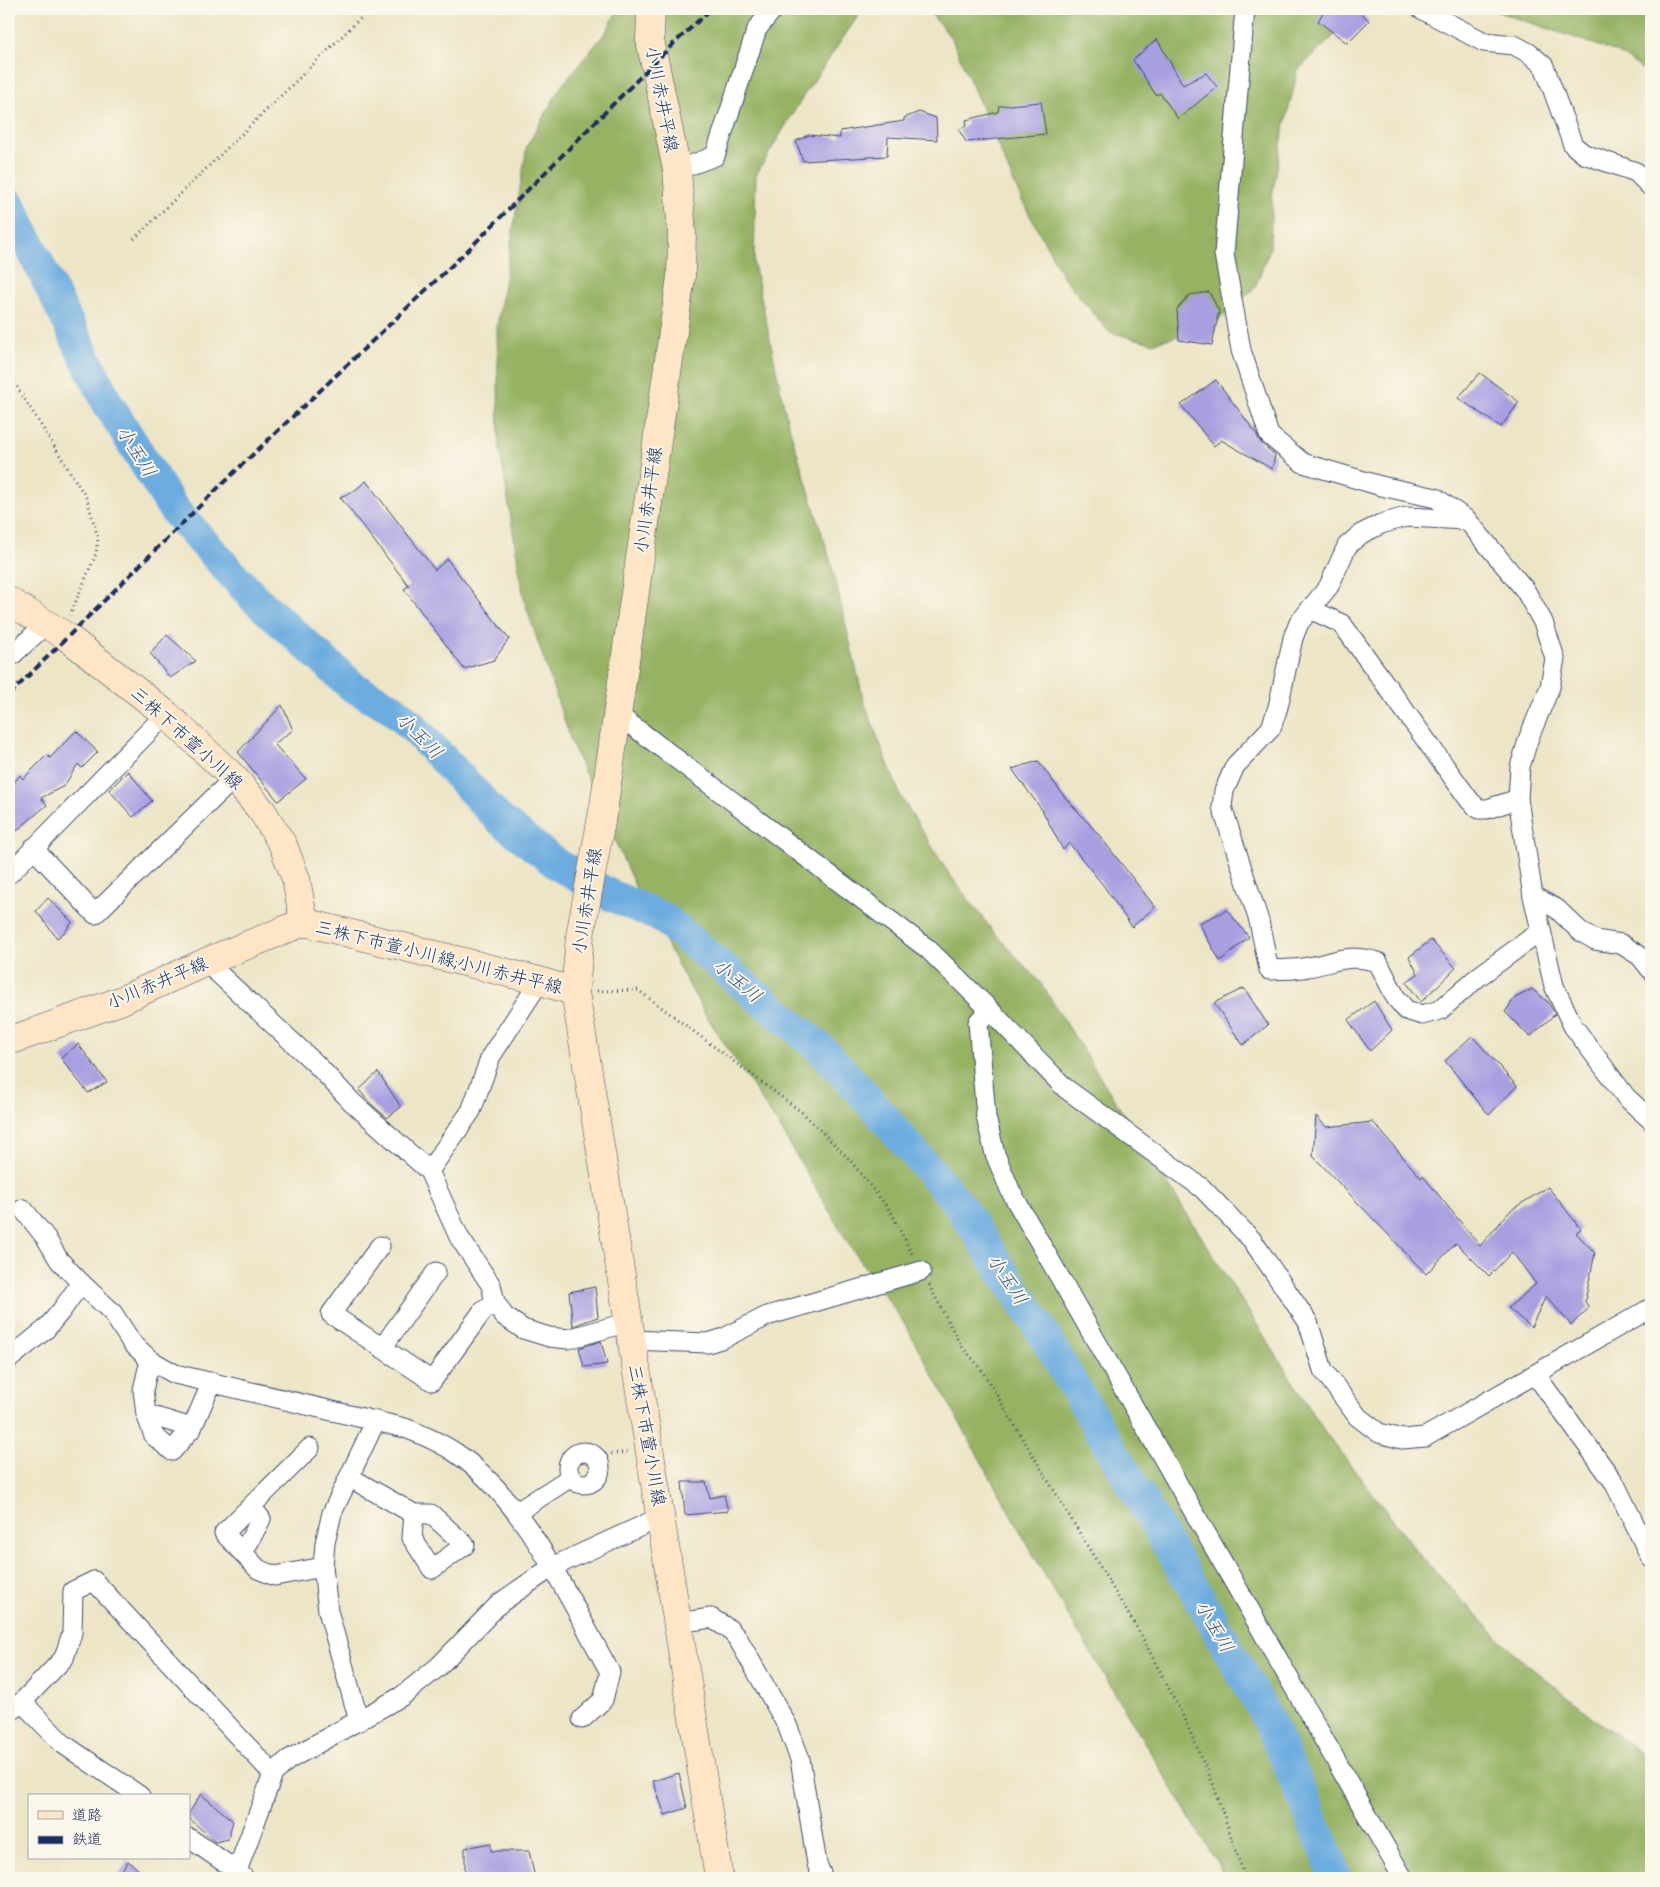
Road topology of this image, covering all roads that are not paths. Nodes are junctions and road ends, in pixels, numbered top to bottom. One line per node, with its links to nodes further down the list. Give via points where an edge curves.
1 (651, 9): 5 (main road, 小川赤井平線, via 650,40)
2 (773, 9): 5 (street, via 758,28 715,156)
3 (1245, 9): 7 (street, via 1224,254 1241,350 1269,434 1303,463 1436,498)
4 (1421, 9): 6 (street, via 1484,42 1514,45 1529,53 1544,66 1573,145 1584,154 1636,172)
5 (677, 170): 13 (main road, 小川赤井平線, via 682,234 681,277)
6 (1651, 188)
7 (1467, 520): 9 (street, via 1406,517 1361,534 1347,546 1329,586); 15 (street, via 1525,590 1544,622 1556,658 1550,687 1520,767)
8 (9, 601): 10 (main road, 三株下市萱小川線)
9 (1310, 609): 15 (street, via 1342,624 1470,801 1479,809 1487,809); 20 (street, via 1293,638 1271,728 1235,766 1224,791 1222,807 1259,921 1269,970 1307,968 1346,957 1368,959 1378,962 1396,998 1406,1010 1422,1015 1440,1010 1478,977)
10 (51, 628): 11 (street); 12 (main road, 三株下市萱小川線)
11 (9, 658)
12 (166, 714): 14 (main road, 三株下市萱小川線); 16 (street)
13 (617, 714): 24 (main road, 小川赤井平線, via 580,936); 25 (street, via 928,949)
14 (234, 778): 16 (street, via 94,914); 19 (main road, 三株下市萱小川線, via 262,811 283,845 296,879)
15 (1518, 799): 18 (street)
16 (33, 848): 17 (street)
17 (9, 874)
18 (1533, 896): 20 (street); 22 (street, via 1557,909 1581,932 1595,940 1621,944 1634,952)
19 (304, 922): 21 (main road, 小川赤井平線); 23 (main road, 三株下市萱小川線;小川赤井平線)
20 (1541, 931): 27 (street, via 1554,986 1573,1026 1626,1097)
21 (206, 962): 26 (main road, 小川赤井平線, via 120,1001); 28 (street)
22 (1651, 970)
23 (540, 981): 24 (main road, 三株下市萱小川線;小川赤井平線); 28 (street, via 491,1056 471,1111)
24 (575, 992): 36 (main road, 三株下市萱小川線)
25 (990, 1010): 40 (street, via 1065,1088 1202,1188 1252,1240 1308,1322 1323,1370 1358,1417 1379,1433 1402,1439 1425,1437); 66 (street, via 978,1022 986,1117 995,1154 1011,1192)
26 (9, 1041)
27 (1651, 1120)
28 (429, 1171): 34 (street, via 459,1237 491,1285)
29 (23, 1210): 33 (street)
30 (380, 1246): 37 (street, via 331,1314)
31 (921, 1271): 36 (street, via 767,1316 708,1343)
32 (436, 1272): 37 (street)
33 (80, 1283): 38 (street, via 46,1329); 39 (street, via 112,1312 132,1343)
34 (495, 1302): 36 (street, via 504,1316 523,1329 549,1337 568,1339); 37 (street, via 482,1312 432,1381)
35 (1651, 1308): 40 (street)
36 (630, 1331): 51 (main road, 三株下市萱小川線)
37 (382, 1348)
38 (9, 1359)
39 (150, 1360): 41 (street, via 174,1374); 42 (street, via 143,1390)
40 (1535, 1374): 53 (street, via 1614,1482)
41 (212, 1382): 43 (street); 44 (street)
42 (146, 1414): 44 (street); 44 (street, via 154,1436 172,1451)
43 (376, 1420): 47 (street); 49 (street, via 414,1431 457,1454 500,1491)
44 (192, 1428)
45 (310, 1448): 48 (street)
46 (597, 1459): 49 (street, via 600,1470 591,1482 580,1483 571,1477)
47 (349, 1477): 50 (street); 54 (street, via 332,1513)
48 (251, 1506): 52 (street, via 262,1519); 52 (street, via 224,1533)
49 (517, 1512): 55 (street)
50 (414, 1514)
51 (662, 1517): 55 (street); 56 (main road, 三株下市萱小川線)
52 (243, 1553): 54 (street, via 258,1569 275,1576)
53 (1651, 1558)
54 (323, 1567): 59 (street, via 328,1611)
55 (552, 1567): 58 (street, via 610,1672 603,1700); 59 (street, via 500,1603 438,1667 402,1696)
56 (678, 1623): 64 (main road, 三株下市萱小川線); 65 (street, via 711,1618 729,1629 738,1639 787,1725 800,1759 817,1864)
57 (16, 1708): 60 (street, via 64,1658 72,1632 73,1591 94,1581); 61 (street)
58 (582, 1719)
59 (359, 1721): 60 (street, via 288,1760)
60 (273, 1774): 63 (street)
61 (137, 1794)
62 (190, 1839): 63 (street)
63 (241, 1875)
64 (720, 1878)
65 (823, 1878)
66 (1402, 1878)

